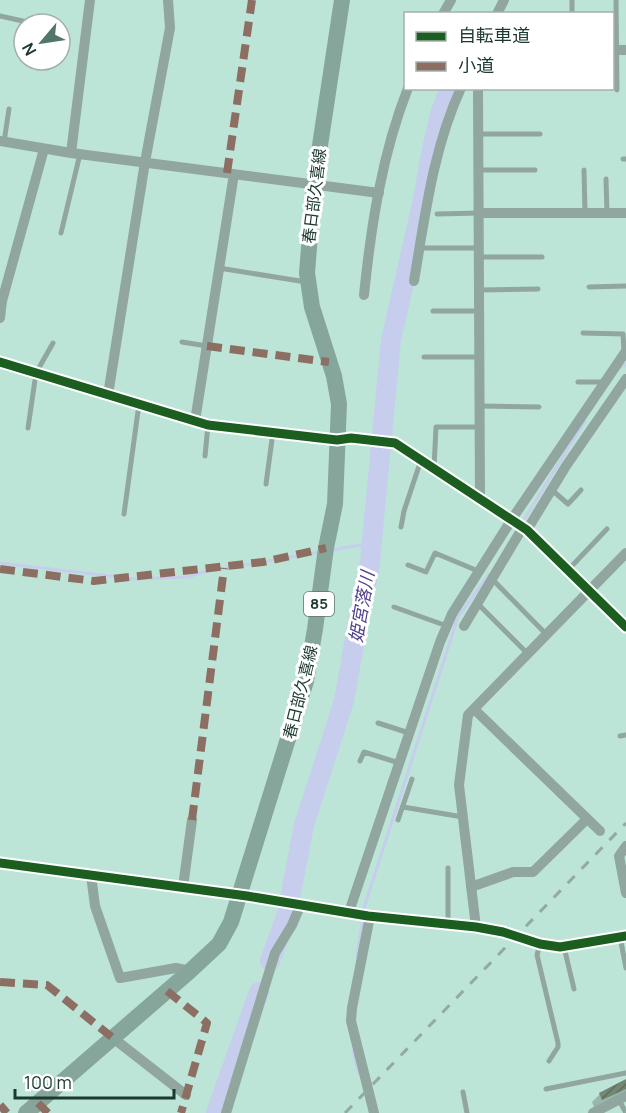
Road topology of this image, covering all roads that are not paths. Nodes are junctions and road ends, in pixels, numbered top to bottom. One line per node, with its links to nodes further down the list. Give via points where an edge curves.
1 (90, 0): 15 (street)
2 (168, 0): 16 (street, via 170,28)
3 (342, 0): 22 (main road, 春日部久喜線 / 85)
4 (616, 0): 5 (lane)
5 (618, 50): 9 (lane)
6 (407, 90): 23 (street)
7 (459, 90): 30 (street, via 444,132)
8 (478, 90): 11 (street)
9 (617, 90)
10 (9, 109): 13 (lane)
11 (479, 134): 12 (lane); 17 (street)
12 (540, 134)
13 (2, 141): 14 (street)
14 (44, 149): 15 (street); 43 (street)
15 (75, 153): 16 (street); 29 (lane)
16 (145, 162): 20 (street); 56 (street)
17 (480, 170): 18 (lane); 24 (street)
18 (535, 170)
19 (585, 170): 25 (lane)
20 (234, 174): 22 (street); 33 (street)
21 (606, 179): 26 (lane)
22 (314, 185): 23 (street); 35 (main road, 春日部久喜線 / 85)
23 (379, 193): 40 (street)
24 (480, 213): 25 (street); 28 (lane); 31 (street)
25 (585, 213): 26 (street)
26 (607, 213): 27 (street)
27 (626, 213)
28 (437, 214)
29 (61, 233)
30 (420, 248): 31 (lane); 34 (street)
31 (480, 252): 32 (lane); 39 (street)
32 (542, 256)
33 (219, 268): 35 (lane); 47 (street)
34 (414, 281)
35 (308, 282): 65 (main road, 春日部久喜線 / 85, via 317,328 334,376)
36 (626, 286): 37 (lane)
37 (589, 287)
38 (538, 289): 39 (lane)
39 (480, 290): 42 (street)
40 (364, 295)
41 (433, 311): 42 (lane)
42 (480, 311): 50 (street)
43 (0, 318)
44 (583, 333): 48 (lane, via 623,334)
45 (182, 342): 47 (lane)
46 (53, 343): 52 (lane)
47 (207, 346): 60 (street)
48 (625, 352): 54 (street)
49 (424, 357): 50 (lane)
50 (480, 357): 58 (street)
51 (0, 362): 52 (street)
52 (36, 373): 56 (street); 63 (lane)
53 (578, 382): 54 (lane)
54 (604, 382): 74 (street)
55 (624, 386): 70 (street)
56 (108, 394): 57 (street)
57 (139, 404): 60 (street); 73 (lane)
58 (480, 406): 59 (lane); 62 (street)
59 (539, 407)
60 (195, 421): 61 (street)
61 (208, 424): 64 (street); 66 (lane)
62 (480, 427): 68 (lane, via 436,427); 72 (street)
63 (28, 428)
64 (273, 432): 65 (street); 69 (lane)
65 (344, 439): 67 (street, via 396,442); 110 (main road, 春日部久喜線 / 85, via 306,681)
66 (205, 456)
67 (421, 459): 68 (street); 75 (lane)
68 (434, 468): 72 (street)
69 (266, 484)
70 (552, 489): 71 (lane, via 567,504); 76 (street)
71 (581, 490)
72 (480, 498): 74 (street)
73 (124, 514)
74 (513, 520): 76 (street); 81 (street)
75 (401, 527)
76 (525, 529): 80 (street); 82 (street)
77 (607, 529): 80 (lane)
78 (626, 553): 83 (street)
79 (408, 565): 81 (lane, via 426,572 435,553)
80 (568, 570): 83 (street)
81 (478, 572): 86 (street)
82 (492, 579): 84 (street); 89 (lane)
83 (590, 592): 88 (street); 89 (street)
84 (477, 603): 87 (street); 90 (lane)
85 (394, 607): 86 (lane)
86 (447, 626): 93 (street)
87 (464, 626)
88 (626, 627)
89 (548, 635): 90 (street)
90 (528, 654): 91 (street)
91 (474, 709): 98 (street, via 468,715 459,785); 99 (street)
92 (378, 723): 93 (lane)
93 (409, 733): 95 (street)
94 (360, 761): 95 (lane, via 364,752)
95 (399, 763): 112 (street)
96 (412, 779): 97 (lane)
97 (403, 807): 98 (lane); 101 (lane)
98 (463, 817): 108 (street)
99 (587, 819): 102 (street); 108 (street, via 533,872 513,872)
100 (192, 820): 107 (street)
101 (398, 820)
102 (600, 831)
103 (626, 846): 109 (street, via 619,856)
104 (0, 863): 106 (street)
105 (448, 868): 114 (lane)
106 (92, 875): 107 (street); 120 (street, via 95,906 120,978 176,968)
107 (183, 887): 110 (street)
108 (471, 887): 115 (street)
109 (626, 893)
110 (243, 896): 111 (street); 120 (main road, 春日部久喜線 / 85, via 219,944)
111 (299, 903): 112 (street); 130 (street, via 292,925 275,953)
112 (351, 913): 113 (street)
113 (369, 916): 114 (street); 131 (street, via 351,1021)
114 (448, 924): 115 (street)
115 (476, 927): 117 (street)
116 (623, 937): 118 (street); 119 (lane)
117 (540, 944): 118 (street); 123 (lane, via 537,956 558,1043)
118 (564, 947): 121 (lane)
119 (626, 968)
120 (190, 971): 122 (main road, 春日部久喜線 / 85)
121 (574, 988)
122 (113, 1038): 127 (street); 129 (main road, 春日部久喜線 / 85)
123 (549, 1061)
124 (626, 1073): 125 (lane)
125 (546, 1089)
126 (463, 1092): 132 (lane)
127 (186, 1095)
128 (623, 1098): 133 (street); 134 (lane)
129 (26, 1113)
130 (226, 1113)
131 (374, 1113)
132 (467, 1113)
133 (593, 1113)
134 (626, 1113)

